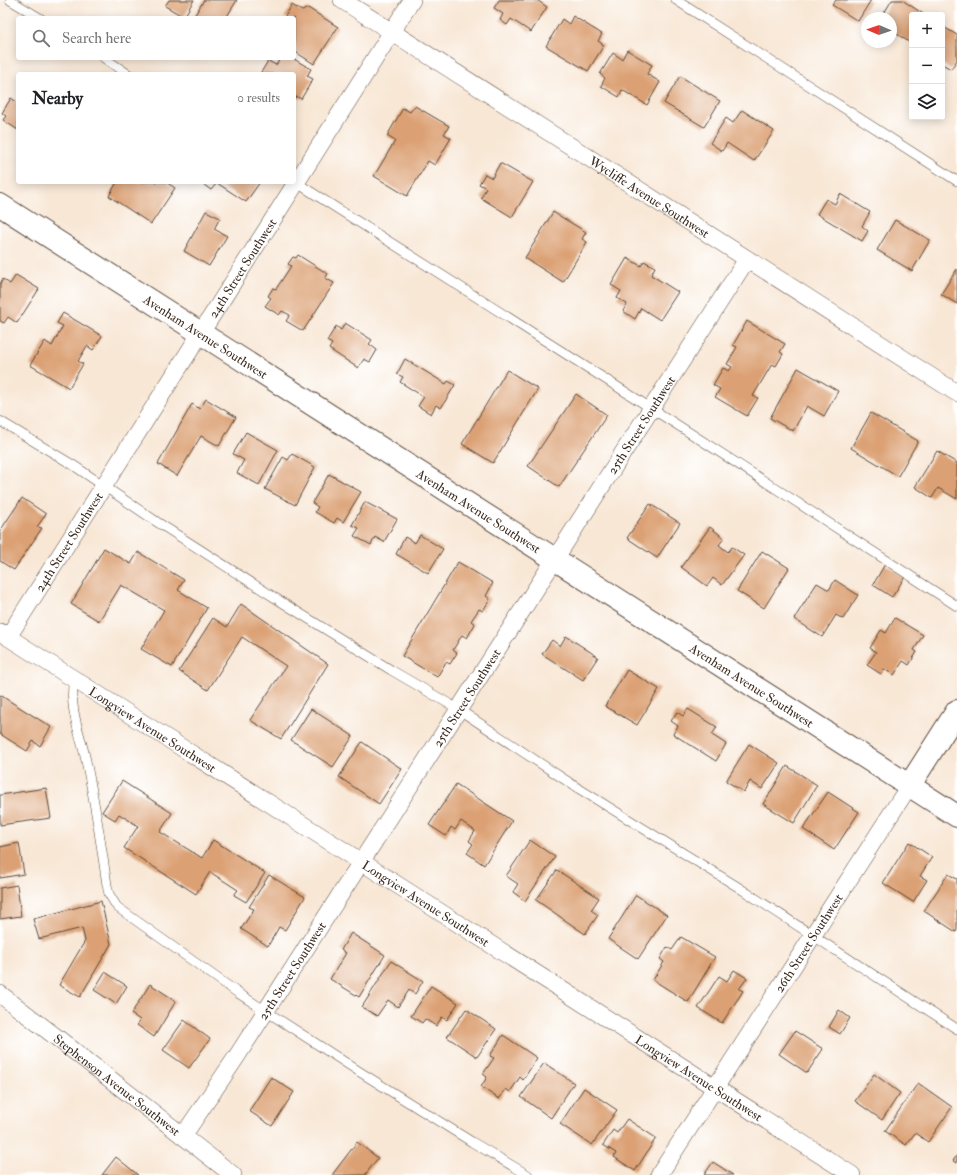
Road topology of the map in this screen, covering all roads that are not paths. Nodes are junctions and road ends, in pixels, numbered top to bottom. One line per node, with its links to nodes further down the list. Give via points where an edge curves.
1 (10, 0): 5 (lane)
2 (342, 0): 6 (street, Wycliffe Avenue Southwest)
3 (412, 0): 6 (street, 24th Street Southwest)
4 (676, 0): 10 (lane)
5 (37, 16)
6 (392, 32): 9 (street, 24th Street Southwest); 14 (street, Wycliffe Avenue Southwest)
7 (107, 60): 8 (lane)
8 (125, 72)
9 (296, 180)
10 (957, 181)
11 (296, 183): 17 (lane)
12 (294, 184): 15 (street, 24th Street Southwest)
13 (0, 205): 15 (street, Avenham Avenue Southwest)
14 (747, 259): 16 (street, Wycliffe Avenue Southwest); 17 (street, 25th Street Southwest)
15 (201, 333): 19 (street, 24th Street Southwest); 20 (street, Avenham Avenue Southwest)
16 (957, 393)
17 (651, 409): 20 (street, 25th Street Southwest); 21 (lane)
18 (0, 422): 19 (lane)
19 (103, 485): 22 (street, 24th Street Southwest); 24 (lane, via 280,601)
20 (555, 559): 24 (street, 25th Street Southwest); 26 (street, Avenham Avenue Southwest)
21 (957, 606)
22 (4, 634): 23 (street, Longview Avenue Southwest)
23 (74, 680): 28 (street, Longview Avenue Southwest); 31 (lane, via 72,706 86,760 109,894 117,907)
24 (458, 709): 28 (street, 25th Street Southwest); 29 (lane, via 573,785)
25 (957, 711): 26 (street, 26th Street Southwest)
26 (908, 786): 27 (street, Avenham Avenue Southwest); 29 (street, 26th Street Southwest)
27 (957, 816)
28 (361, 861): 31 (street, 25th Street Southwest); 33 (street, Longview Avenue Southwest)
29 (812, 935): 32 (lane); 33 (street, 26th Street Southwest)
30 (0, 994): 34 (street, Stephenson Avenue Southwest)
31 (265, 1011): 34 (street, 25th Street Southwest); 36 (lane, via 452,1130)
32 (957, 1029)
33 (714, 1088): 37 (street, 26th Street Southwest); 38 (street, Longview Avenue Southwest)
34 (183, 1136): 35 (street, Stephenson Avenue Southwest)
35 (233, 1175)
36 (528, 1175)
37 (659, 1175)
38 (852, 1175)

